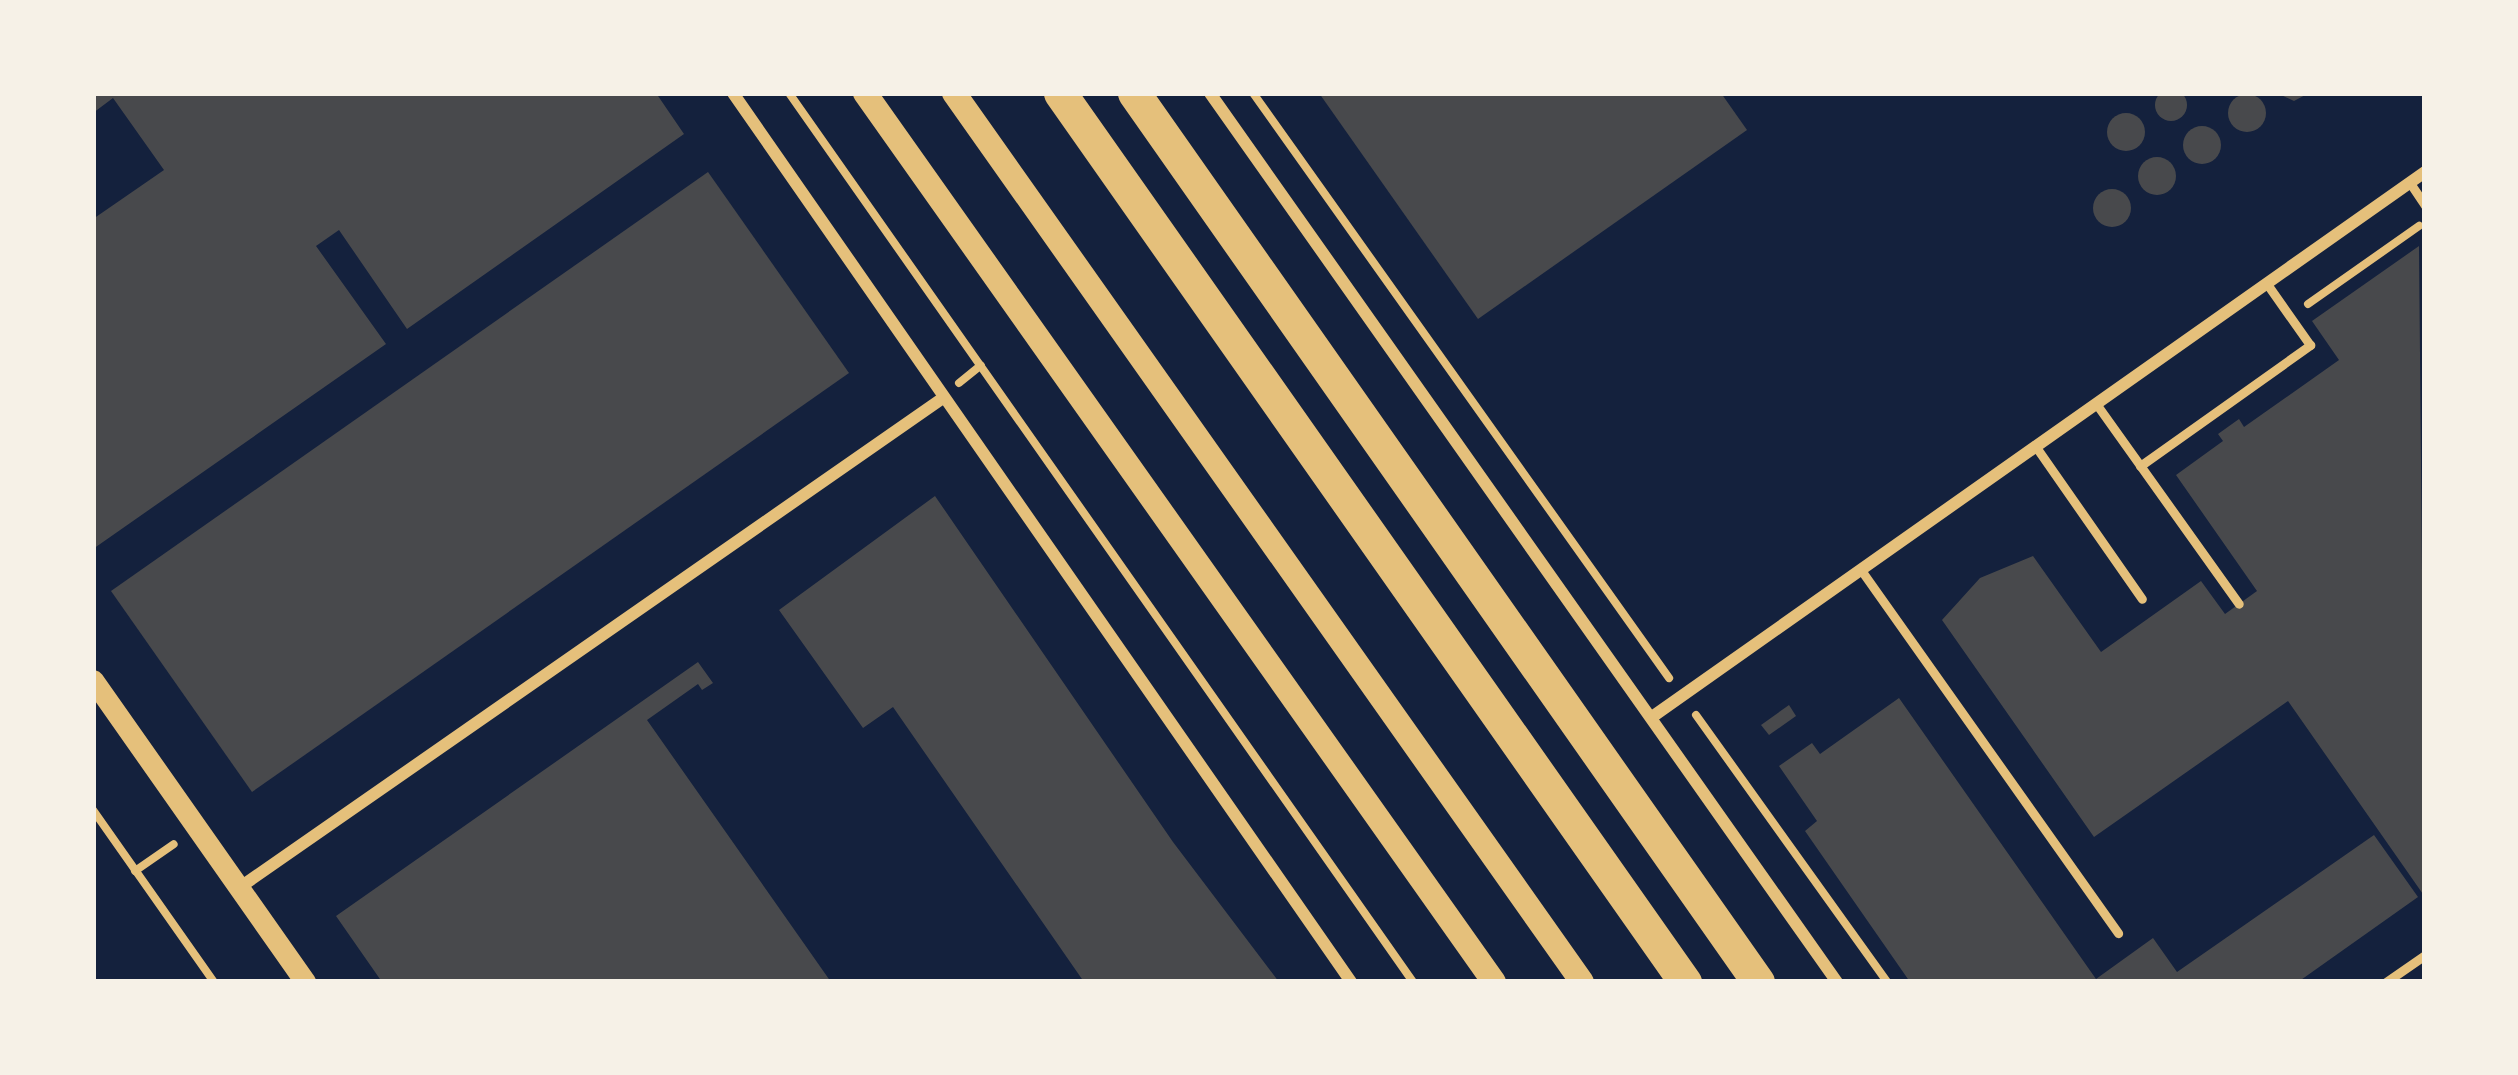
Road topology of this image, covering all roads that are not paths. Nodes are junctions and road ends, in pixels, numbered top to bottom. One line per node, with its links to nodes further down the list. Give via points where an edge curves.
1 (733, 93): 11 (street)
2 (865, 93): 25 (main road)
3 (954, 93): 26 (main road)
4 (1060, 93): 27 (highway)
5 (1134, 93): 28 (highway)
6 (1210, 93): 19 (street)
7 (2425, 172): 8 (street)
8 (2410, 183): 9 (lane); 10 (street)
9 (2425, 205)
10 (2266, 284): 12 (street); 14 (lane, via 2310,345)
11 (940, 400): 20 (street); 24 (street)
12 (2097, 405): 13 (street); 14 (lane)
13 (2036, 447): 15 (street); 16 (lane)
14 (2140, 466): 17 (lane)
15 (1861, 569): 19 (street); 21 (lane)
16 (2142, 599)
17 (2239, 604)
18 (93, 680): 20 (street)
19 (1652, 717): 29 (street)
20 (239, 888): 23 (street)
21 (2118, 933)
22 (2425, 955): 30 (lane)
23 (305, 982)
24 (1351, 982)
25 (1493, 982)
26 (1582, 982)
27 (1684, 982)
28 (1758, 982)
29 (1837, 982)
30 (2386, 982)

